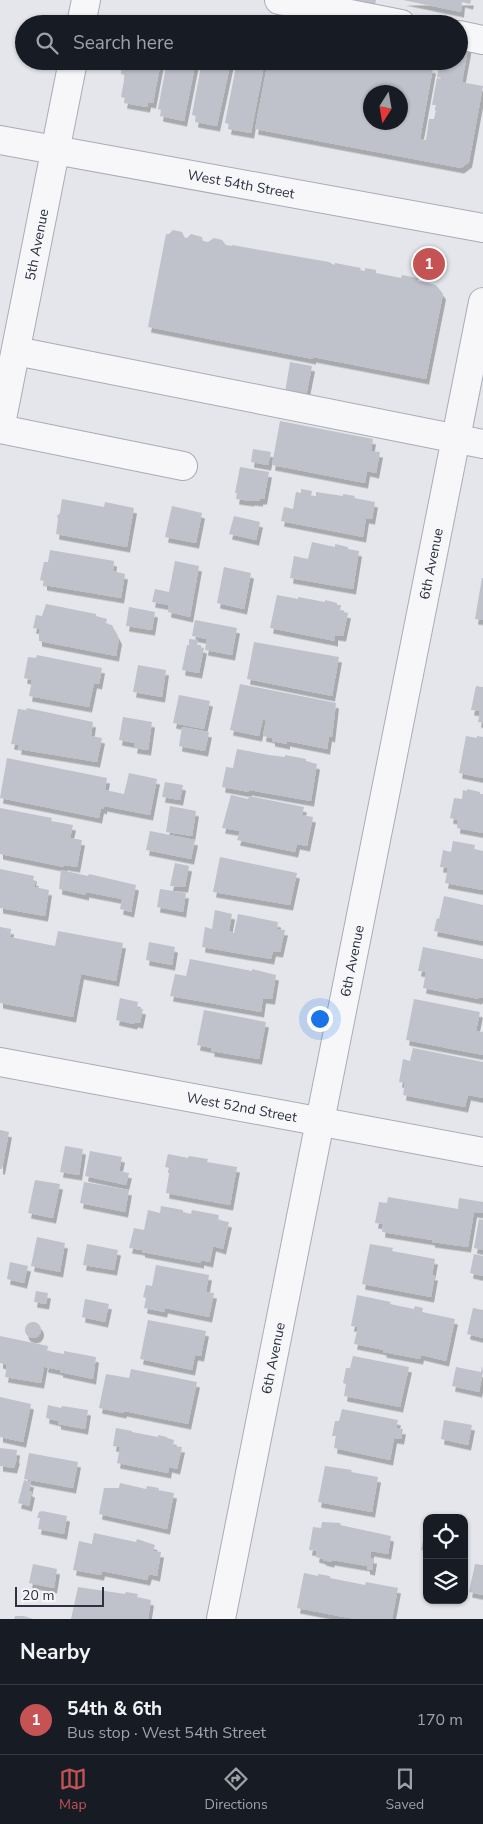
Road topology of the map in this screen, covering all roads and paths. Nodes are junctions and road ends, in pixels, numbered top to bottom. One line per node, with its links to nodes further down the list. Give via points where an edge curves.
1 (86, 0): 3 (street)
2 (279, 0): 4 (street)
3 (83, 15)
4 (355, 15)
5 (468, 37): 6 (street)
6 (483, 40)
7 (71, 70): 9 (street, 5th Avenue)
8 (0, 140): 9 (street, West 54th Street)
9 (56, 150): 10 (street, West 54th Street); 12 (street, 5th Avenue)
10 (483, 228)
11 (483, 302): 15 (street, 6th Avenue)
12 (16, 351): 13 (street, 5th Avenue); 15 (street)
13 (4, 392): 14 (street, 5th Avenue)
14 (0, 429): 17 (street)
15 (456, 439): 16 (street); 19 (street, 6th Avenue)
16 (483, 444)
17 (183, 466)
18 (0, 1062): 19 (street, West 52nd Street)
19 (319, 1121): 20 (street, West 52nd Street); 21 (street, 6th Avenue)
20 (483, 1152)
21 (221, 1619)

